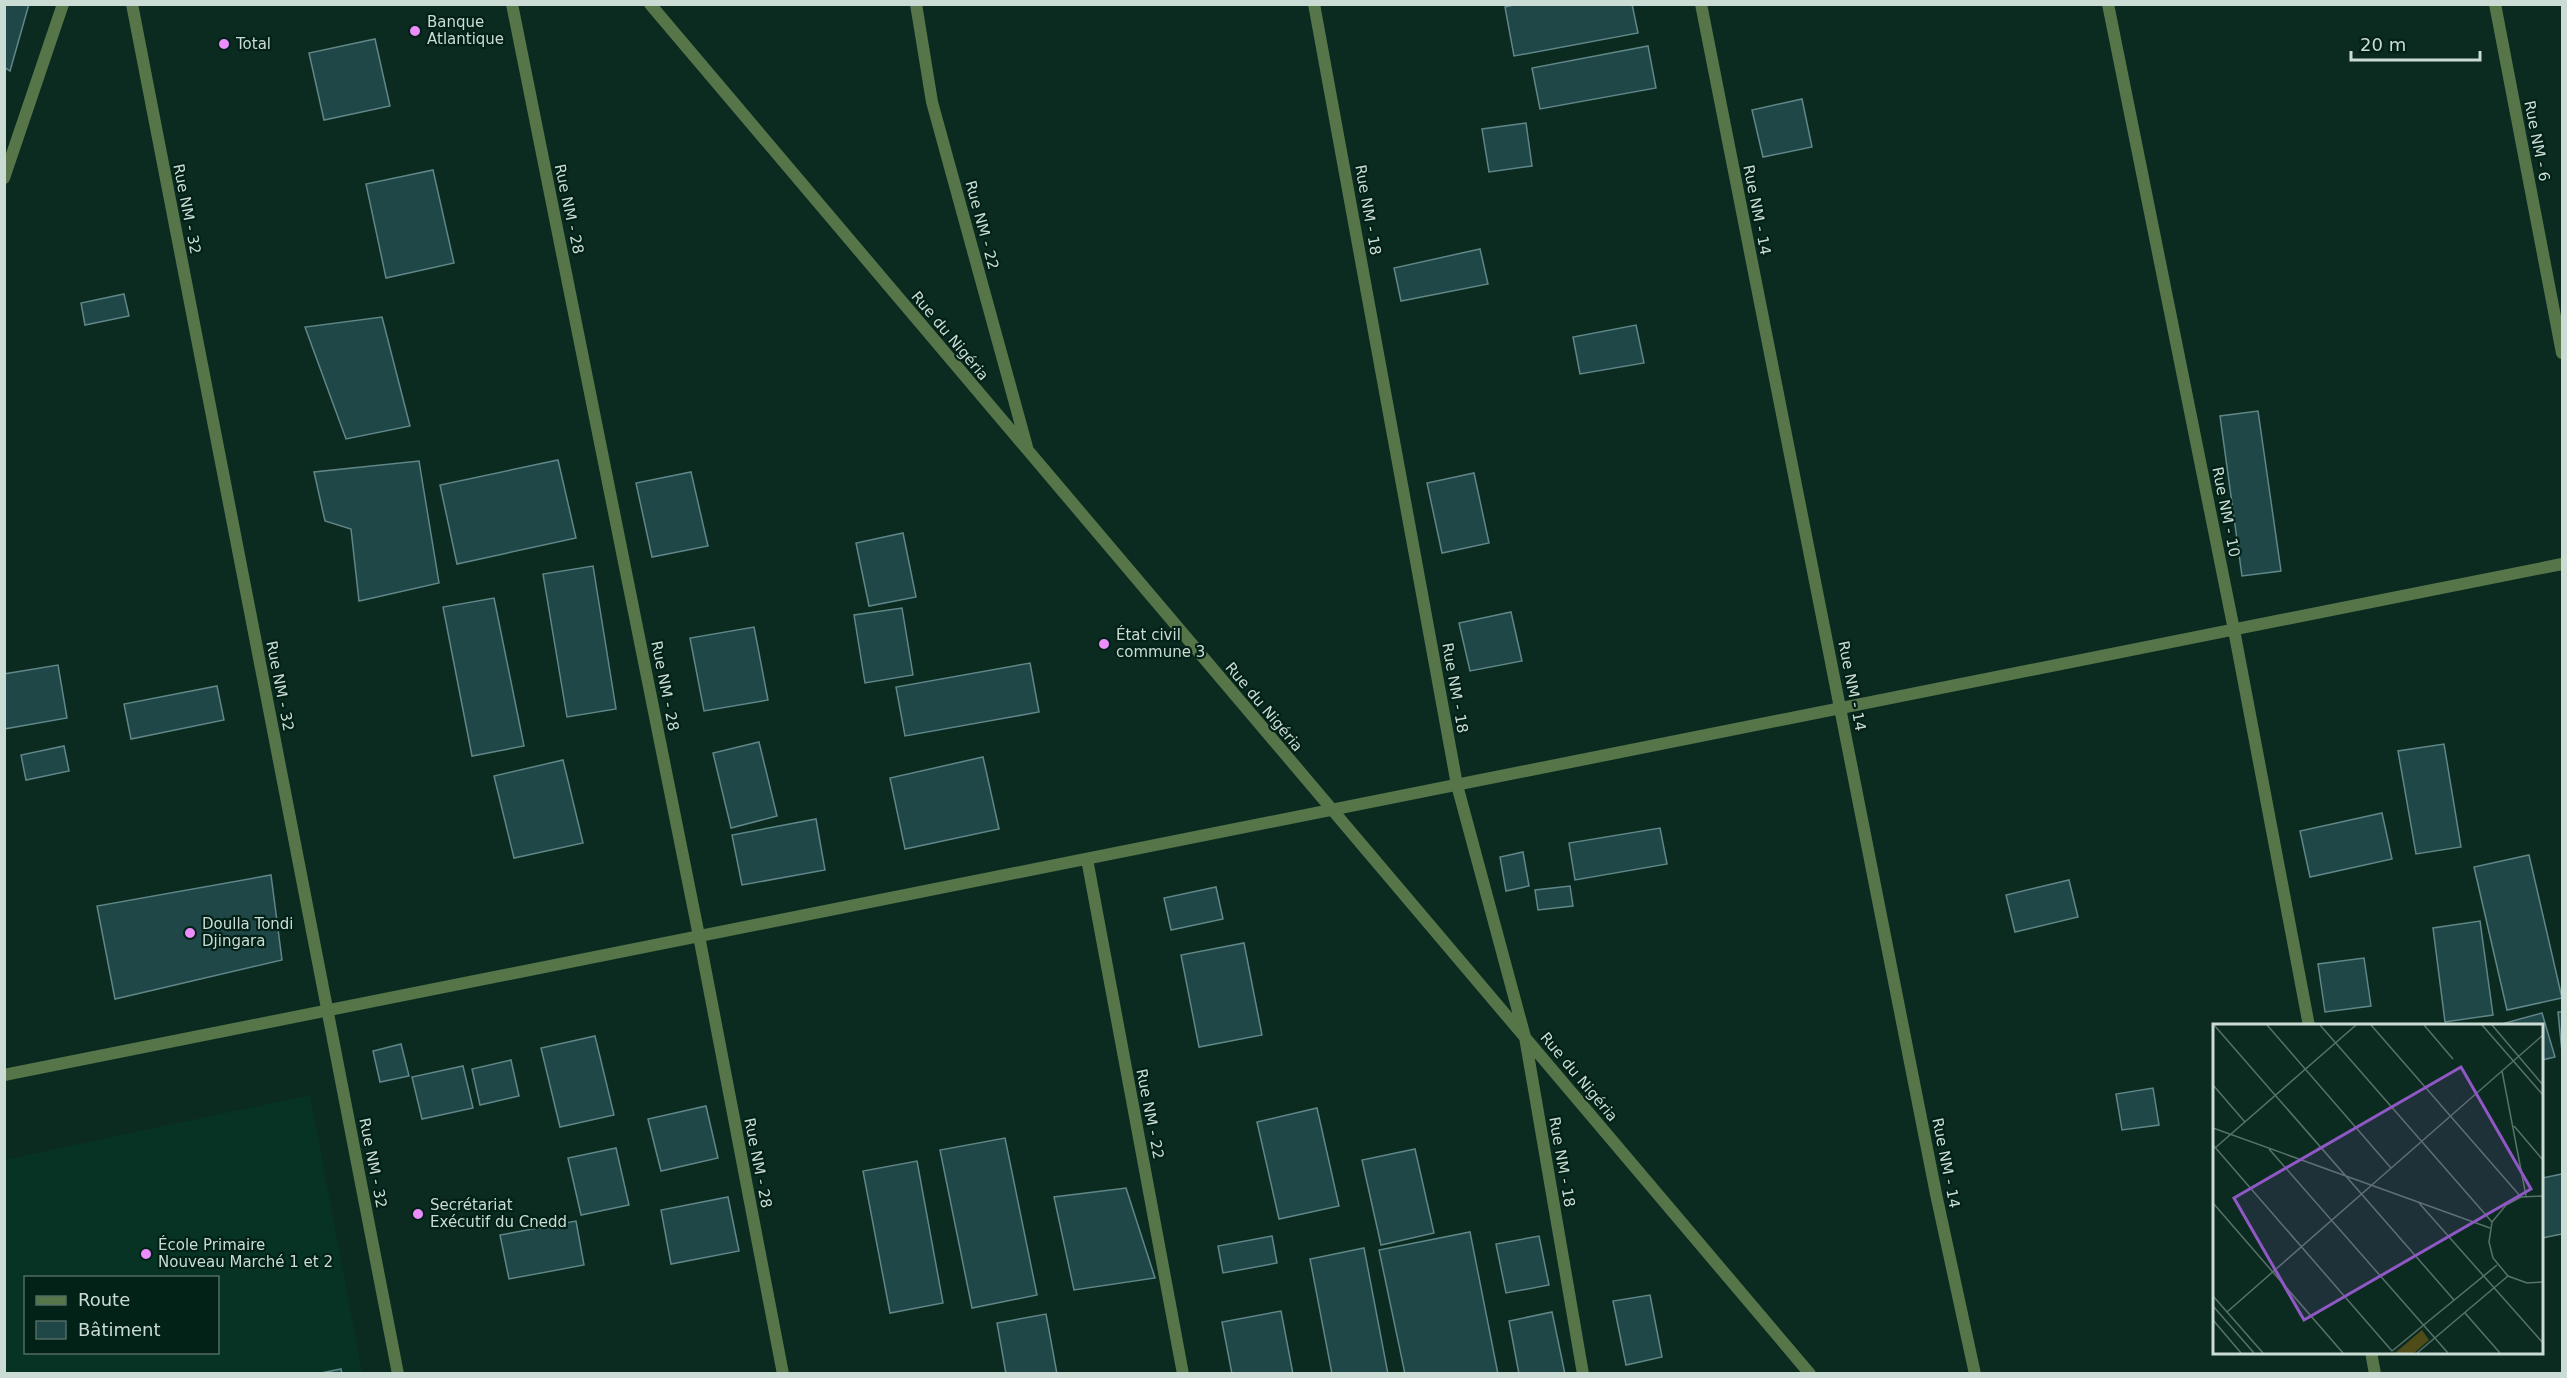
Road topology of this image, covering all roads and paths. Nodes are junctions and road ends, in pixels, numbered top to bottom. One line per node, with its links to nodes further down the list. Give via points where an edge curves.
1 (63, 4): 10 (street)
2 (132, 4): 20 (street, Rue NM - 32)
3 (512, 4): 19 (street, Rue NM - 28)
4 (650, 4): 12 (street, Rue du Nigéria)
5 (916, 4): 12 (street, Rue NM - 22, via 933,102)
6 (1314, 4): 16 (street, Rue NM - 18)
7 (1701, 4): 15 (street, Rue NM - 14)
8 (2108, 4): 14 (street, Rue NM - 10)
9 (2495, 4): 11 (street, Rue NM - 6)
10 (4, 178)
11 (2562, 353)
12 (1028, 451): 17 (street, Rue du Nigéria)
13 (2562, 564): 14 (street)
14 (2234, 630): 15 (street); 21 (street, Rue NM - 10)
15 (1841, 708): 16 (street); 30 (street, Rue NM - 14)
16 (1457, 785): 17 (street); 22 (street, Rue NM - 18)
17 (1331, 809): 18 (street); 22 (street, Rue du Nigéria)
18 (1087, 859): 19 (street); 27 (street, Rue NM - 22)
19 (699, 936): 20 (street); 26 (street, Rue NM - 28)
20 (328, 1011): 23 (street); 25 (street, Rue NM - 32)
21 (2309, 1024)
22 (1525, 1037): 28 (street, Rue NM - 18); 29 (street, Rue du Nigéria)
23 (4, 1075)
24 (2371, 1354): 31 (street)
25 (398, 1374)
26 (783, 1374)
27 (1183, 1374)
28 (1583, 1374)
29 (1810, 1374)
30 (1975, 1374)
31 (2375, 1374)

